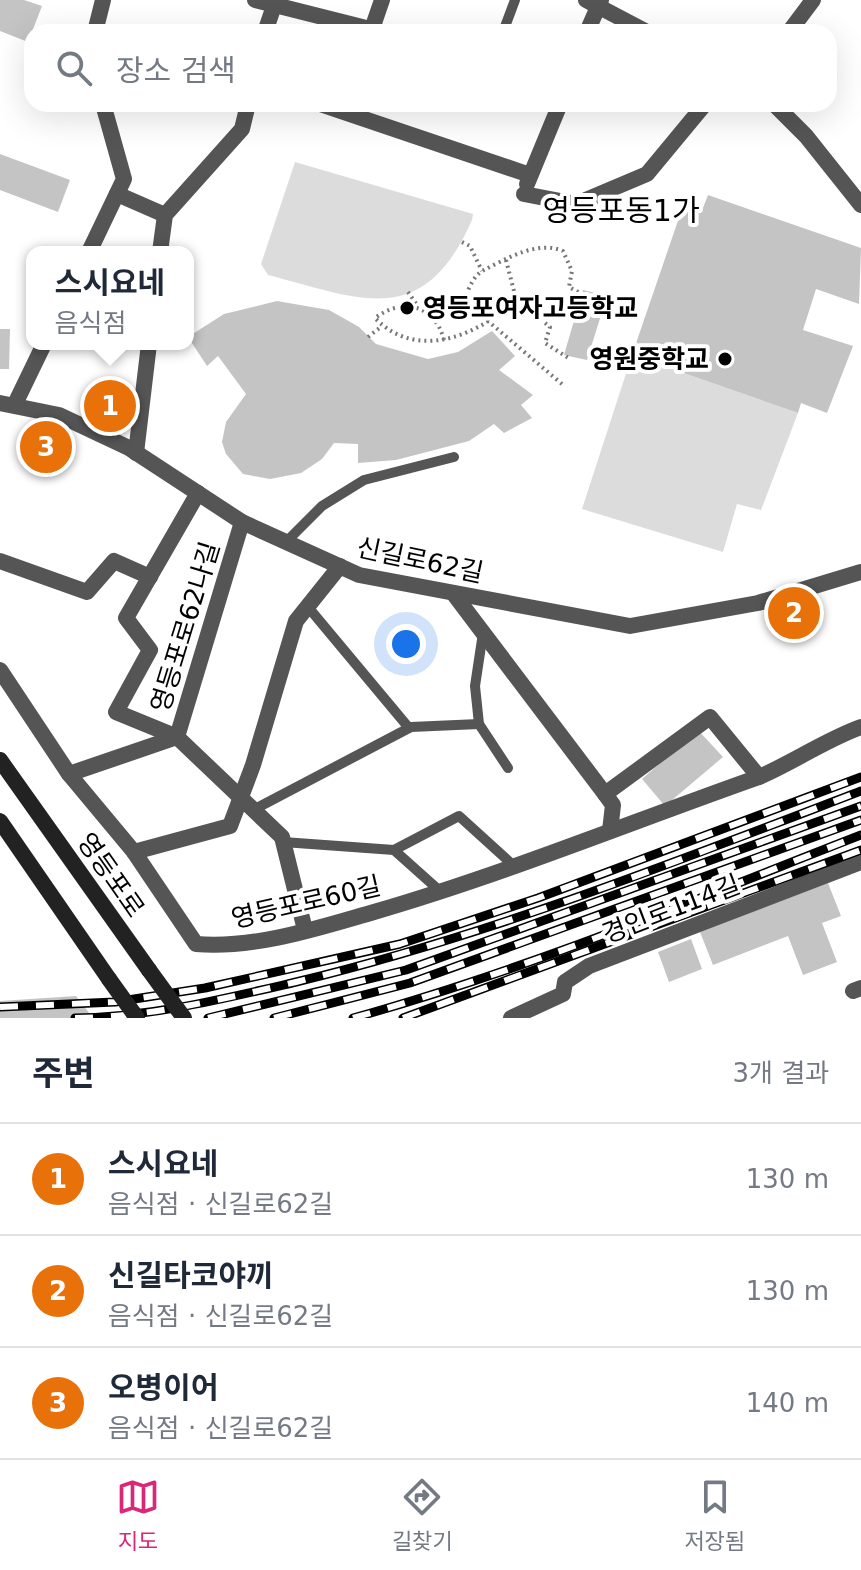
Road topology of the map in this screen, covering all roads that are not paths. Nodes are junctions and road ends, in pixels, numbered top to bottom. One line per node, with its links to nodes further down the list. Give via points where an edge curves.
1 (103, 0): 8 (street)
2 (255, 0): 7 (street)
3 (382, 0): 11 (street)
4 (515, 0): 12 (lane)
5 (813, 0): 15 (street)
6 (595, 2): 13 (street); 14 (street)
7 (274, 3): 9 (street); 10 (street)
8 (97, 24)
9 (267, 24)
10 (354, 24)
11 (378, 24)
12 (506, 24)
13 (589, 24)
14 (633, 24)
15 (795, 24)
16 (105, 112): 23 (street, via 124,179)
17 (246, 112): 25 (street, via 242,129)
18 (344, 112): 22 (street)
19 (557, 112): 22 (street)
20 (698, 112): 22 (street, via 647,174 576,204 522,199)
21 (782, 112): 24 (street)
22 (530, 175)
23 (117, 194): 25 (street); 26 (street)
24 (861, 205)
25 (165, 215): 27 (street)
26 (92, 246)
27 (161, 246)
28 (40, 350): 30 (street)
29 (148, 350): 31 (street)
30 (8, 404): 31 (street, 신길로62길, via 59,415)
31 (136, 453): 33 (street, 신길로62길)
32 (454, 457): 35 (lane, via 364,480 322,506)
33 (198, 493): 34 (street, 신길로62길); 39 (street)
34 (242, 522): 35 (street, 신길로62길); 47 (street, 영등포로62나길)
35 (286, 542): 37 (street, 신길로62길)
36 (0, 561): 39 (street, via 87,592 114,561)
37 (340, 566): 40 (street, 신길로62길, via 359,575); 41 (street)
38 (861, 572): 40 (street, 신길로62길, via 758,603 630,626)
39 (150, 577): 47 (street, via 126,618 150,650 116,712)
40 (453, 593): 42 (street)
41 (308, 607): 46 (lane); 53 (street, via 296,621)
42 (483, 633): 44 (lane, via 475,686); 52 (street)
43 (0, 670): 50 (street, 영등포로60길)
44 (479, 724): 46 (lane); 49 (lane)
45 (861, 727): 51 (street, 영등포로60길)
46 (409, 728): 54 (lane)
47 (177, 737): 50 (street); 53 (street, 영등포로62나길)
48 (0, 760): 65 (main road, 영등포로, bridge)
49 (508, 768)
50 (69, 774): 59 (street, 영등포로60길)
51 (759, 777): 52 (street, via 710,717); 56 (street, 영등포로60길)
52 (605, 794): 56 (street, via 613,805)
53 (240, 797): 54 (street, 영등포로62나길); 59 (street, via 230,826)
54 (253, 810): 57 (street, 영등포로62나길)
55 (0, 821): 64 (main road, bridge)
56 (610, 831): 61 (street, 영등포로60길)
57 (283, 842): 58 (lane, 영등포로60길); 63 (street, 영등포로62나길)
58 (394, 850): 61 (lane, 영등포로60길, via 459,816); 62 (lane, 영등포로60길)
59 (134, 852): 63 (street, 영등포로60길, via 196,944 225,946)
60 (861, 862): 66 (street, 경인로114길, via 589,966 565,982 563,994)
61 (514, 866): 62 (street, 영등포로60길)
62 (441, 892): 63 (street, 영등포로60길)
63 (305, 930)
64 (137, 1018)
65 (184, 1018)
66 (511, 1018)

